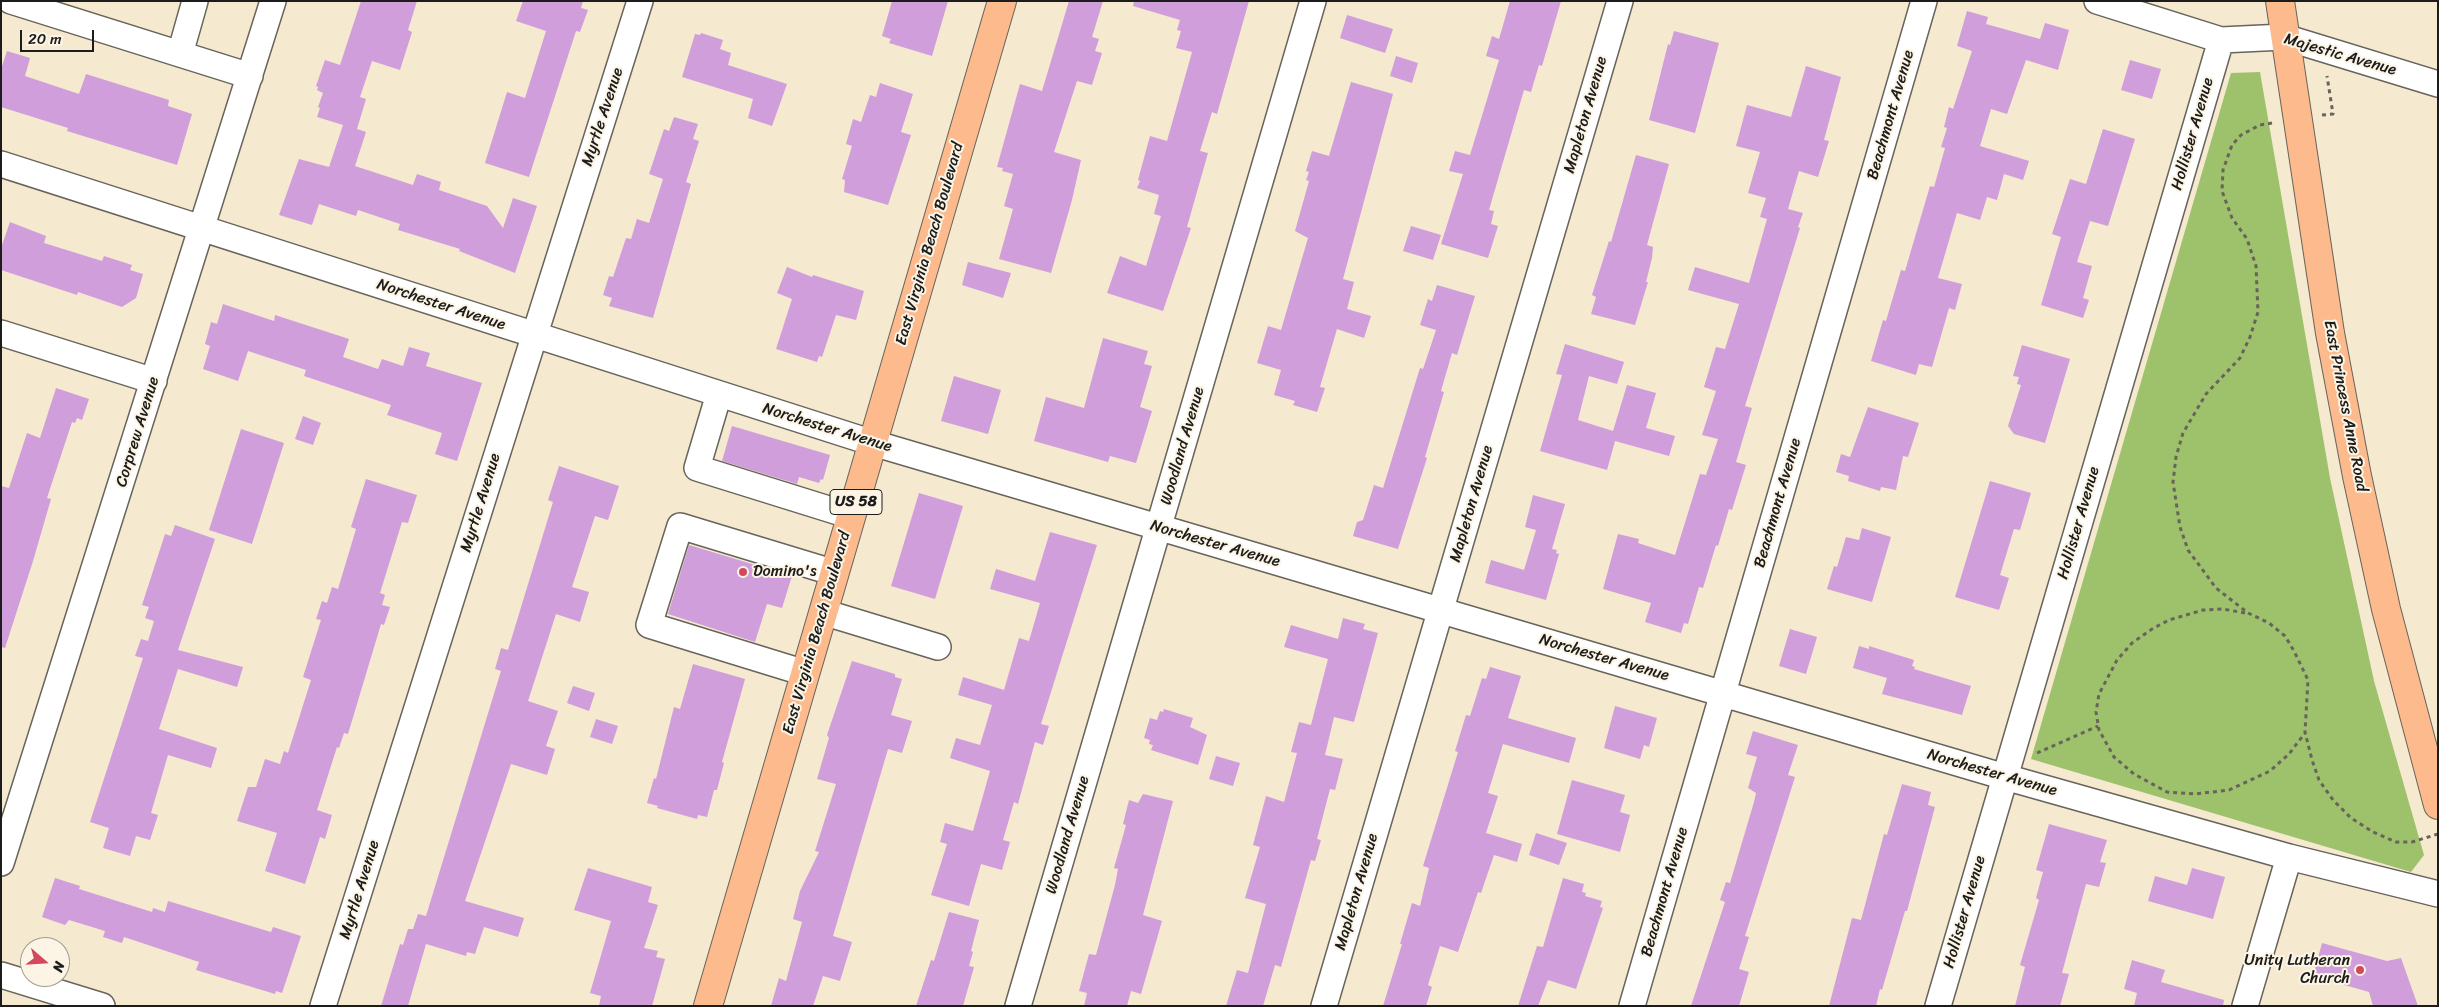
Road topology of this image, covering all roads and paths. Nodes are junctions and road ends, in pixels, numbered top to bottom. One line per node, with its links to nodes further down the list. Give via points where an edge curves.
1 (11, 1): 14 (street)
2 (195, 1): 14 (street)
3 (273, 1): 15 (street, Corprew Avenue)
4 (640, 1): 21 (street, Myrtle Avenue)
5 (1002, 1): 24 (main road, East Virginia Beach Boulevard / US 58)
6 (1313, 1): 26 (street, Woodland Avenue)
7 (1620, 1): 28 (street, Mapleton Avenue)
8 (1924, 1): 33 (street, Beachmont Avenue)
9 (2097, 1): 12 (street, Majestic Avenue)
10 (2280, 1): 11 (main road, East Princess Anne Road)
11 (2284, 37): 12 (street, Majestic Avenue); 13 (street, Majestic Avenue); 17 (main road, East Princess Anne Road)
12 (2221, 40): 36 (street, Hollister Avenue)
13 (2323, 49): 16 (street, Majestic Avenue); 17 (path, via 2333,114)
14 (180, 54): 15 (street)
15 (250, 76): 19 (street, Corprew Avenue)
16 (2438, 84)
17 (2297, 119): 30 (path, via 2260,125 2241,135 2232,145 2223,170 2222,191 2232,218 2247,239 2256,266 2258,312 2240,358 2206,394 2183,433 2175,466 2175,504 2188,550 2216,588); 38 (main road, East Princess Anne Road, via 2330,333 2358,476 2386,609)
18 (1, 164): 19 (street, Norchester Avenue)
19 (200, 228): 21 (street, Norchester Avenue); 22 (street, Corprew Avenue)
20 (1, 333): 22 (street)
21 (534, 336): 23 (street, Norchester Avenue); 45 (street, Myrtle Avenue)
22 (154, 381): 41 (street, Corprew Avenue)
23 (719, 394): 24 (street, Norchester Avenue); 25 (street, via 697,468)
24 (873, 443): 25 (main road, East Virginia Beach Boulevard / US 58); 26 (street, Norchester Avenue)
25 (852, 516): 27 (main road, East Virginia Beach Boulevard / US 58)
26 (1159, 528): 28 (street, Norchester Avenue); 47 (street, Woodland Avenue)
27 (834, 573): 29 (main road, East Virginia Beach Boulevard / US 58); 32 (street, via 680,526 649,625)
28 (1441, 610): 33 (street, Norchester Avenue); 48 (street, Mapleton Avenue)
29 (823, 612): 31 (street); 32 (main road, East Virginia Beach Boulevard / US 58)
30 (2248, 613): 34 (path, via 2203,610 2169,620 2132,643 2117,660 2099,694); 35 (path, via 2269,623 2285,636 2294,650 2308,680)
31 (938, 647)
32 (805, 673): 46 (main road, East Virginia Beach Boulevard / US 58)
33 (1723, 692): 37 (street, Norchester Avenue); 49 (street, Beachmont Avenue)
34 (2098, 726): 35 (path, via 2114,757 2134,774 2166,792 2195,794 2229,790 2270,770 2289,754); 36 (path, via 2038,753)
35 (2305, 732): 39 (path, via 2319,780 2351,818 2396,842 2412,842)
36 (2014, 745): 37 (street, Hollister Avenue)
37 (2005, 777): 40 (street, Norchester Avenue); 50 (street, Hollister Avenue)
38 (2438, 805)
39 (2438, 834)
40 (2289, 857): 42 (street, Norchester Avenue); 51 (street)
41 (1, 862)
42 (2438, 894)
43 (1, 975): 44 (street)
44 (102, 1006)
45 (323, 1006)
46 (708, 1006)
47 (1018, 1006)
48 (1324, 1006)
49 (1632, 1006)
50 (1938, 1006)
51 (2245, 1006)

